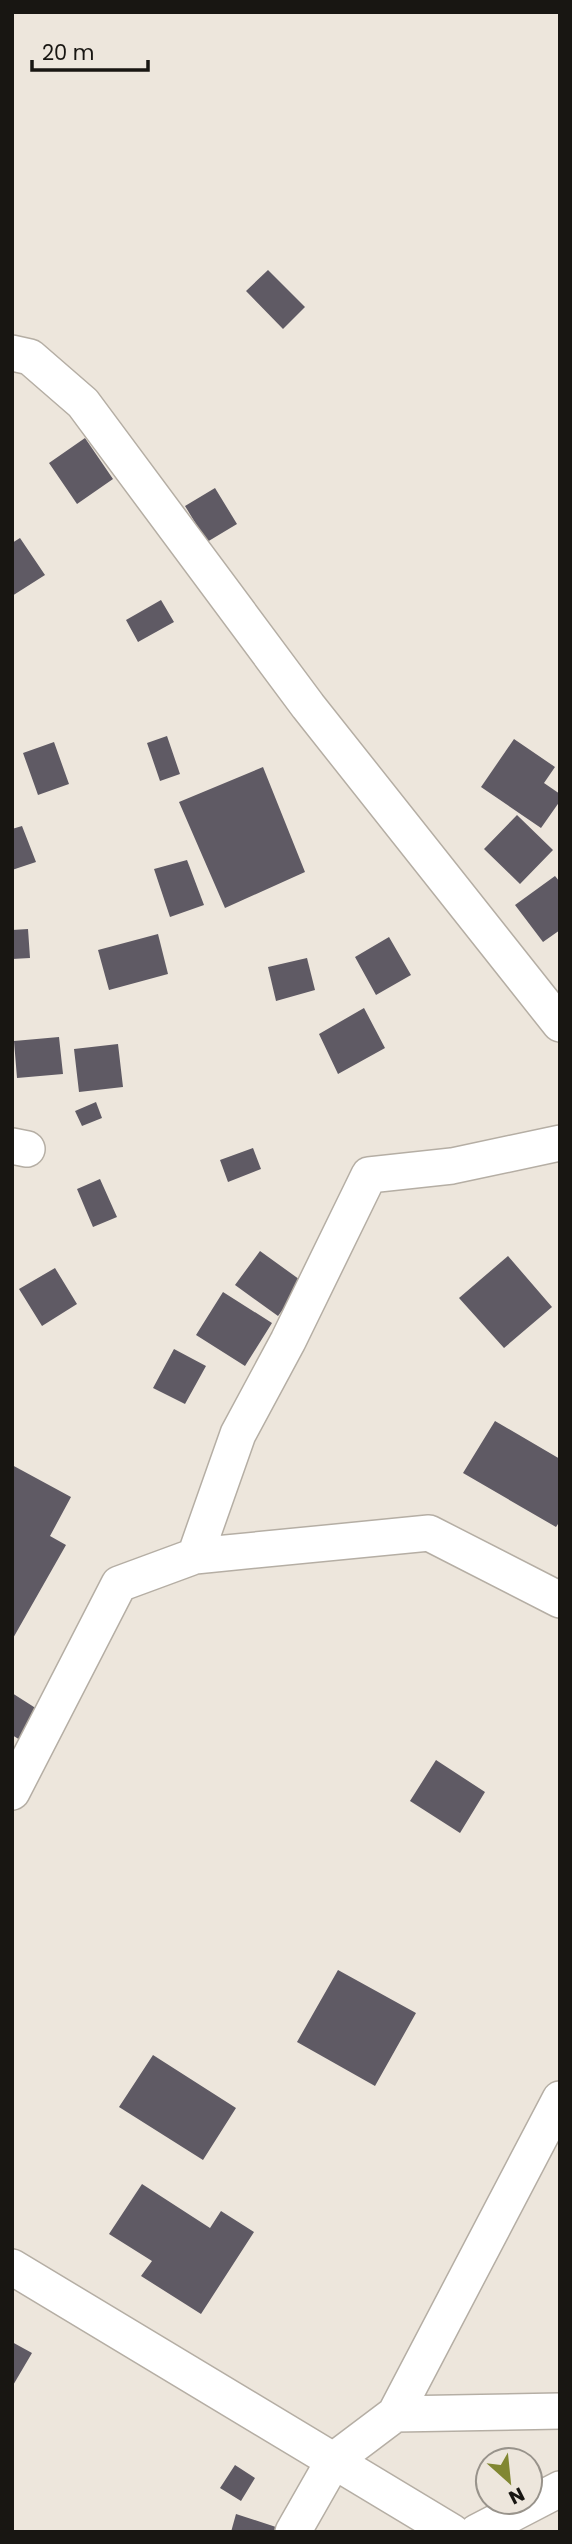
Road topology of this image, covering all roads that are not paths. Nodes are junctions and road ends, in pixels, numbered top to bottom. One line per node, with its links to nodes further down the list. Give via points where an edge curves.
1 (12, 353): 2 (street, via 30,357 83,403 308,706)
2 (560, 1024)
3 (560, 1143): 4 (street, via 452,1166 369,1175 238,1434)
4 (195, 1556): 5 (street, via 429,1534); 6 (street, via 120,1584)
5 (560, 1600)
6 (12, 1792)
7 (560, 2099): 10 (street)
8 (12, 2267): 11 (street)
9 (560, 2411): 10 (street)
10 (395, 2414): 11 (street)
11 (334, 2460): 13 (street); 14 (street)
12 (560, 2489): 15 (street)
13 (293, 2532)
14 (452, 2532)
15 (477, 2532)

